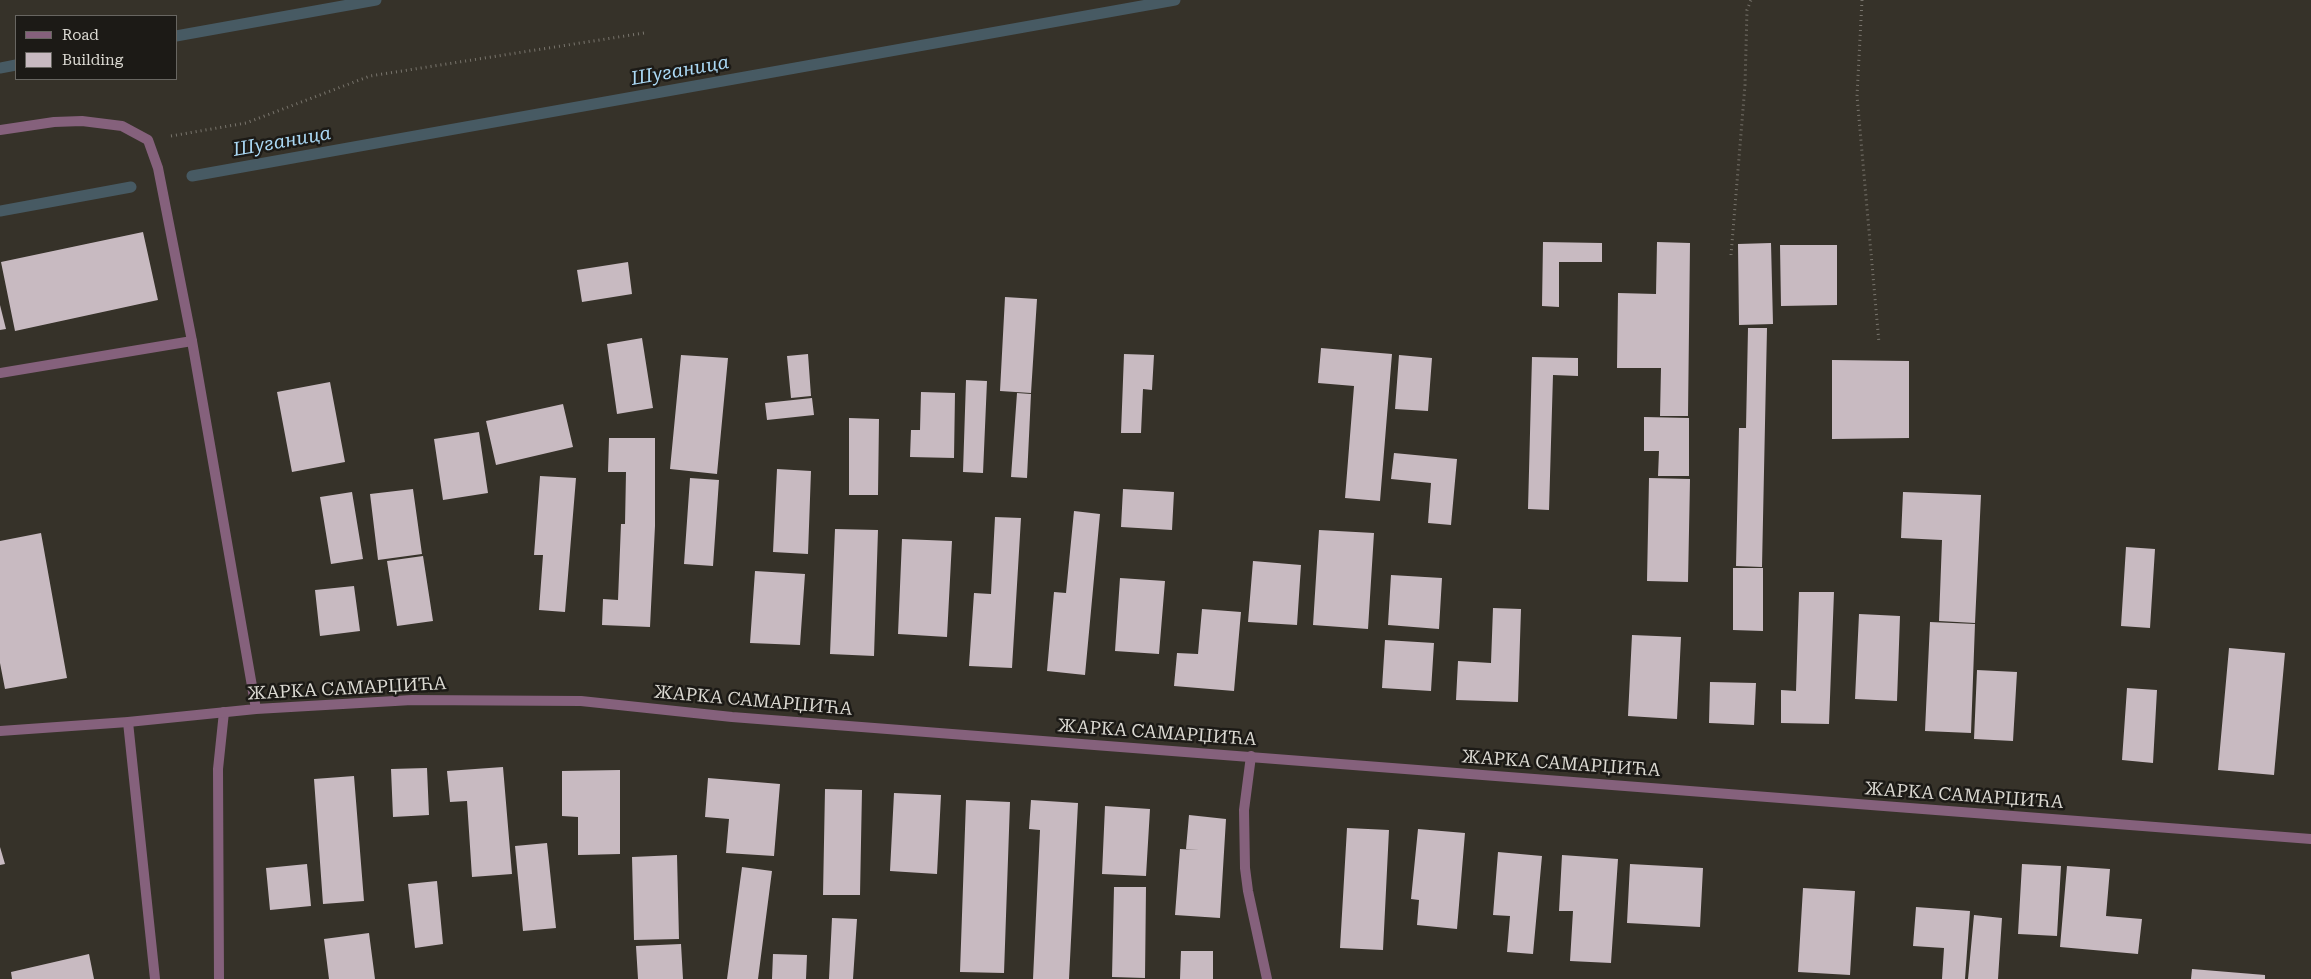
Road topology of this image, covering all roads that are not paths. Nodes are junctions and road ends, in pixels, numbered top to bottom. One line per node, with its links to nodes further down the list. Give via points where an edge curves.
1 (0, 130): 2 (street, via 82,121 122,126 148,140 158,168)
2 (192, 341): 3 (street); 4 (street)
3 (0, 373)
4 (256, 708): 5 (street, ЖАРКА САМАРЏИЋА); 8 (street, ЖАРКА САМАРЏИЋА, via 422,700 581,700 732,717)
5 (224, 712): 6 (street, ЖАРКА САМАРЏИЋА); 11 (street, via 218,769)
6 (128, 722): 7 (street, ЖАРКА САМАРЏИЋА); 10 (street)
7 (0, 731)
8 (1251, 756): 9 (street, ЖАРКА САМАРЏИЋА); 12 (street, via 1244,810 1245,868)
9 (2311, 839)
10 (155, 979)
11 (219, 979)
12 (1267, 979)

